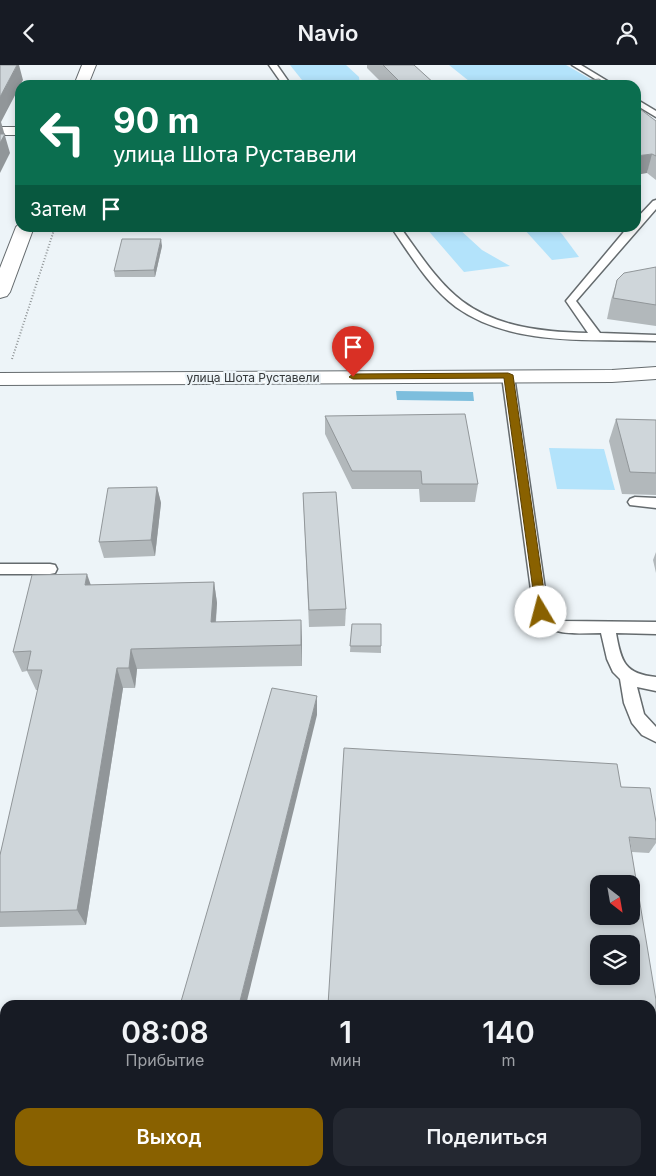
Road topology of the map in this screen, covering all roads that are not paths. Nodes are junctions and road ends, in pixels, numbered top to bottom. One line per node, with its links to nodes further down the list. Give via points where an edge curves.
1 (89, 65): 4 (street)
2 (273, 65): 5 (lane)
3 (576, 65): 6 (lane)
4 (83, 80)
5 (284, 80)
6 (602, 80)
7 (641, 104): 8 (lane)
8 (656, 115)
9 (0, 131): 10 (street)
10 (15, 131)
11 (656, 203): 12 (lane)
12 (641, 220)
13 (23, 232): 16 (street)
14 (399, 232): 17 (lane, via 459,304 477,315 525,330)
15 (631, 232): 17 (lane, via 571,301)
16 (0, 292)
17 (596, 336): 18 (lane)
18 (656, 338)
19 (656, 373): 20 (street, улица Шота Руставели)
20 (508, 375): 21 (street, улица Шота Руставели); 26 (lane, via 541,612 548,621 562,627)
21 (2, 379)
22 (635, 502): 23 (lane)
23 (656, 503)
24 (0, 569): 25 (lane)
25 (50, 569)
26 (607, 627): 27 (lane); 28 (lane, via 614,662)
27 (656, 629)
28 (627, 677): 29 (lane, via 644,684); 30 (lane, via 640,726)
29 (656, 684)
30 (656, 735)

